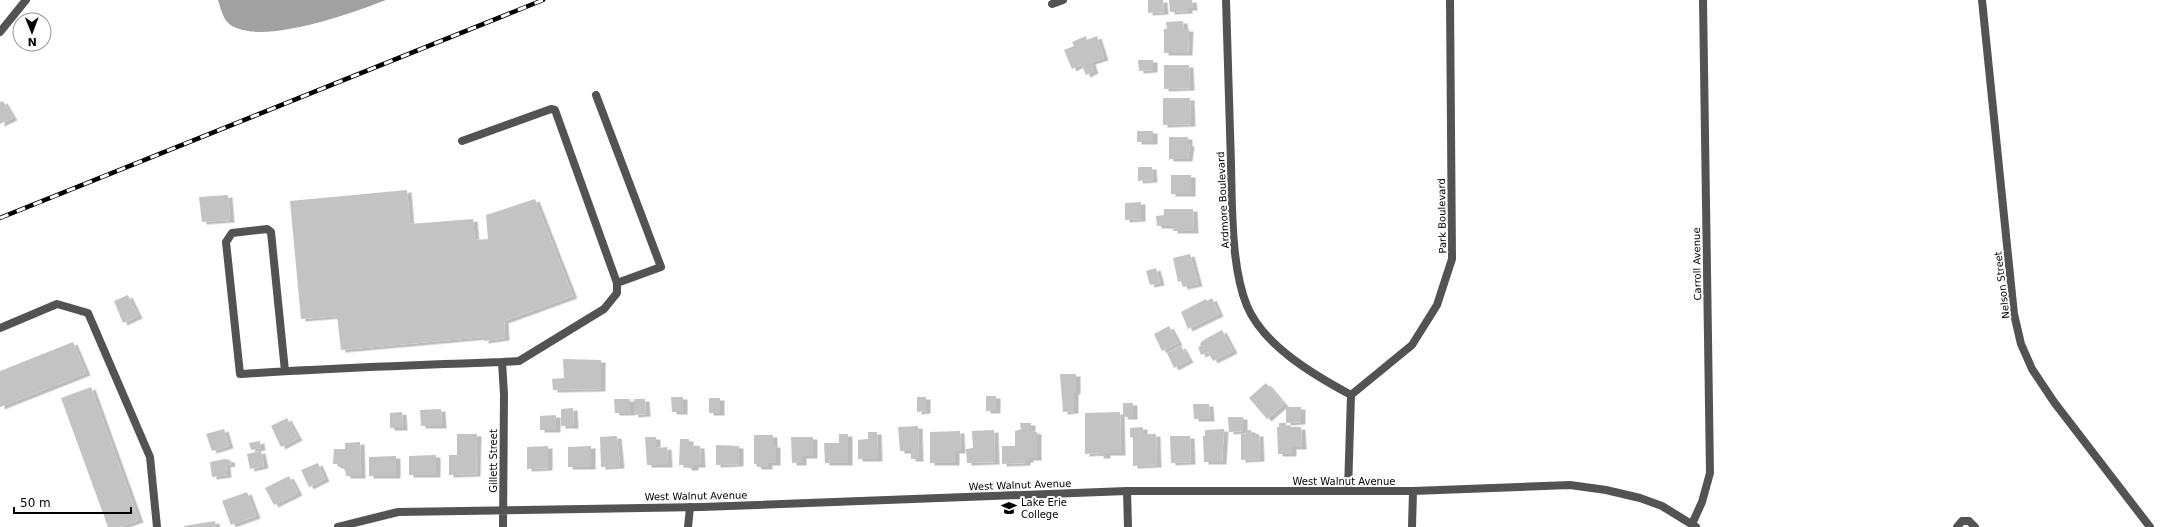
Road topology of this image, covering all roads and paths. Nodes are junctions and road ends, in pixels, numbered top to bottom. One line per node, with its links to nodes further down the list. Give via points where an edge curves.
1 (26, 0): 8 (street)
2 (1063, 0): 7 (street)
3 (1226, 0): 15 (street, Ardmore Boulevard, via 1232,227 1238,271 1247,306 1266,335 1306,370)
4 (1450, 0): 15 (street, Park Boulevard, via 1452,259 1438,305 1412,345)
5 (1703, 0): 21 (street, Carroll Avenue, via 1710,473)
6 (1982, 0): 30 (street, Nelson Street, via 2014,314 2021,344 2032,369 2054,402)
7 (1052, 4)
8 (0, 32)
9 (596, 95): 11 (street, via 661,267)
10 (462, 141): 11 (street, via 551,109 555,110)
11 (617, 283): 13 (street, via 617,293 604,310 519,361)
12 (0, 328): 22 (street, via 57,304 88,313 150,457)
13 (502, 362): 14 (street); 20 (street, Gillett Street)
14 (285, 371): 14 (street, via 240,374 226,242 232,233 267,230 271,232)
15 (1351, 395): 16 (street)
16 (1348, 490): 17 (street, West Walnut Avenue); 18 (street, West Walnut Avenue)
17 (1126, 491): 19 (street, West Walnut Avenue); 26 (street)
18 (1413, 491): 21 (street, West Walnut Avenue, via 1570,485 1640,498 1662,506); 27 (street)
19 (690, 507): 20 (street, West Walnut Avenue); 25 (street)
20 (503, 510): 23 (street, West Walnut Avenue, via 398,512); 24 (street, Gillett Street)
21 (1694, 525)
22 (157, 527)
23 (338, 527)
24 (503, 527)
25 (688, 527)
26 (1128, 527)
27 (1412, 527)
28 (1957, 527): 29 (street, via 1962,521 1969,521)
29 (1975, 527)
30 (2150, 527)

